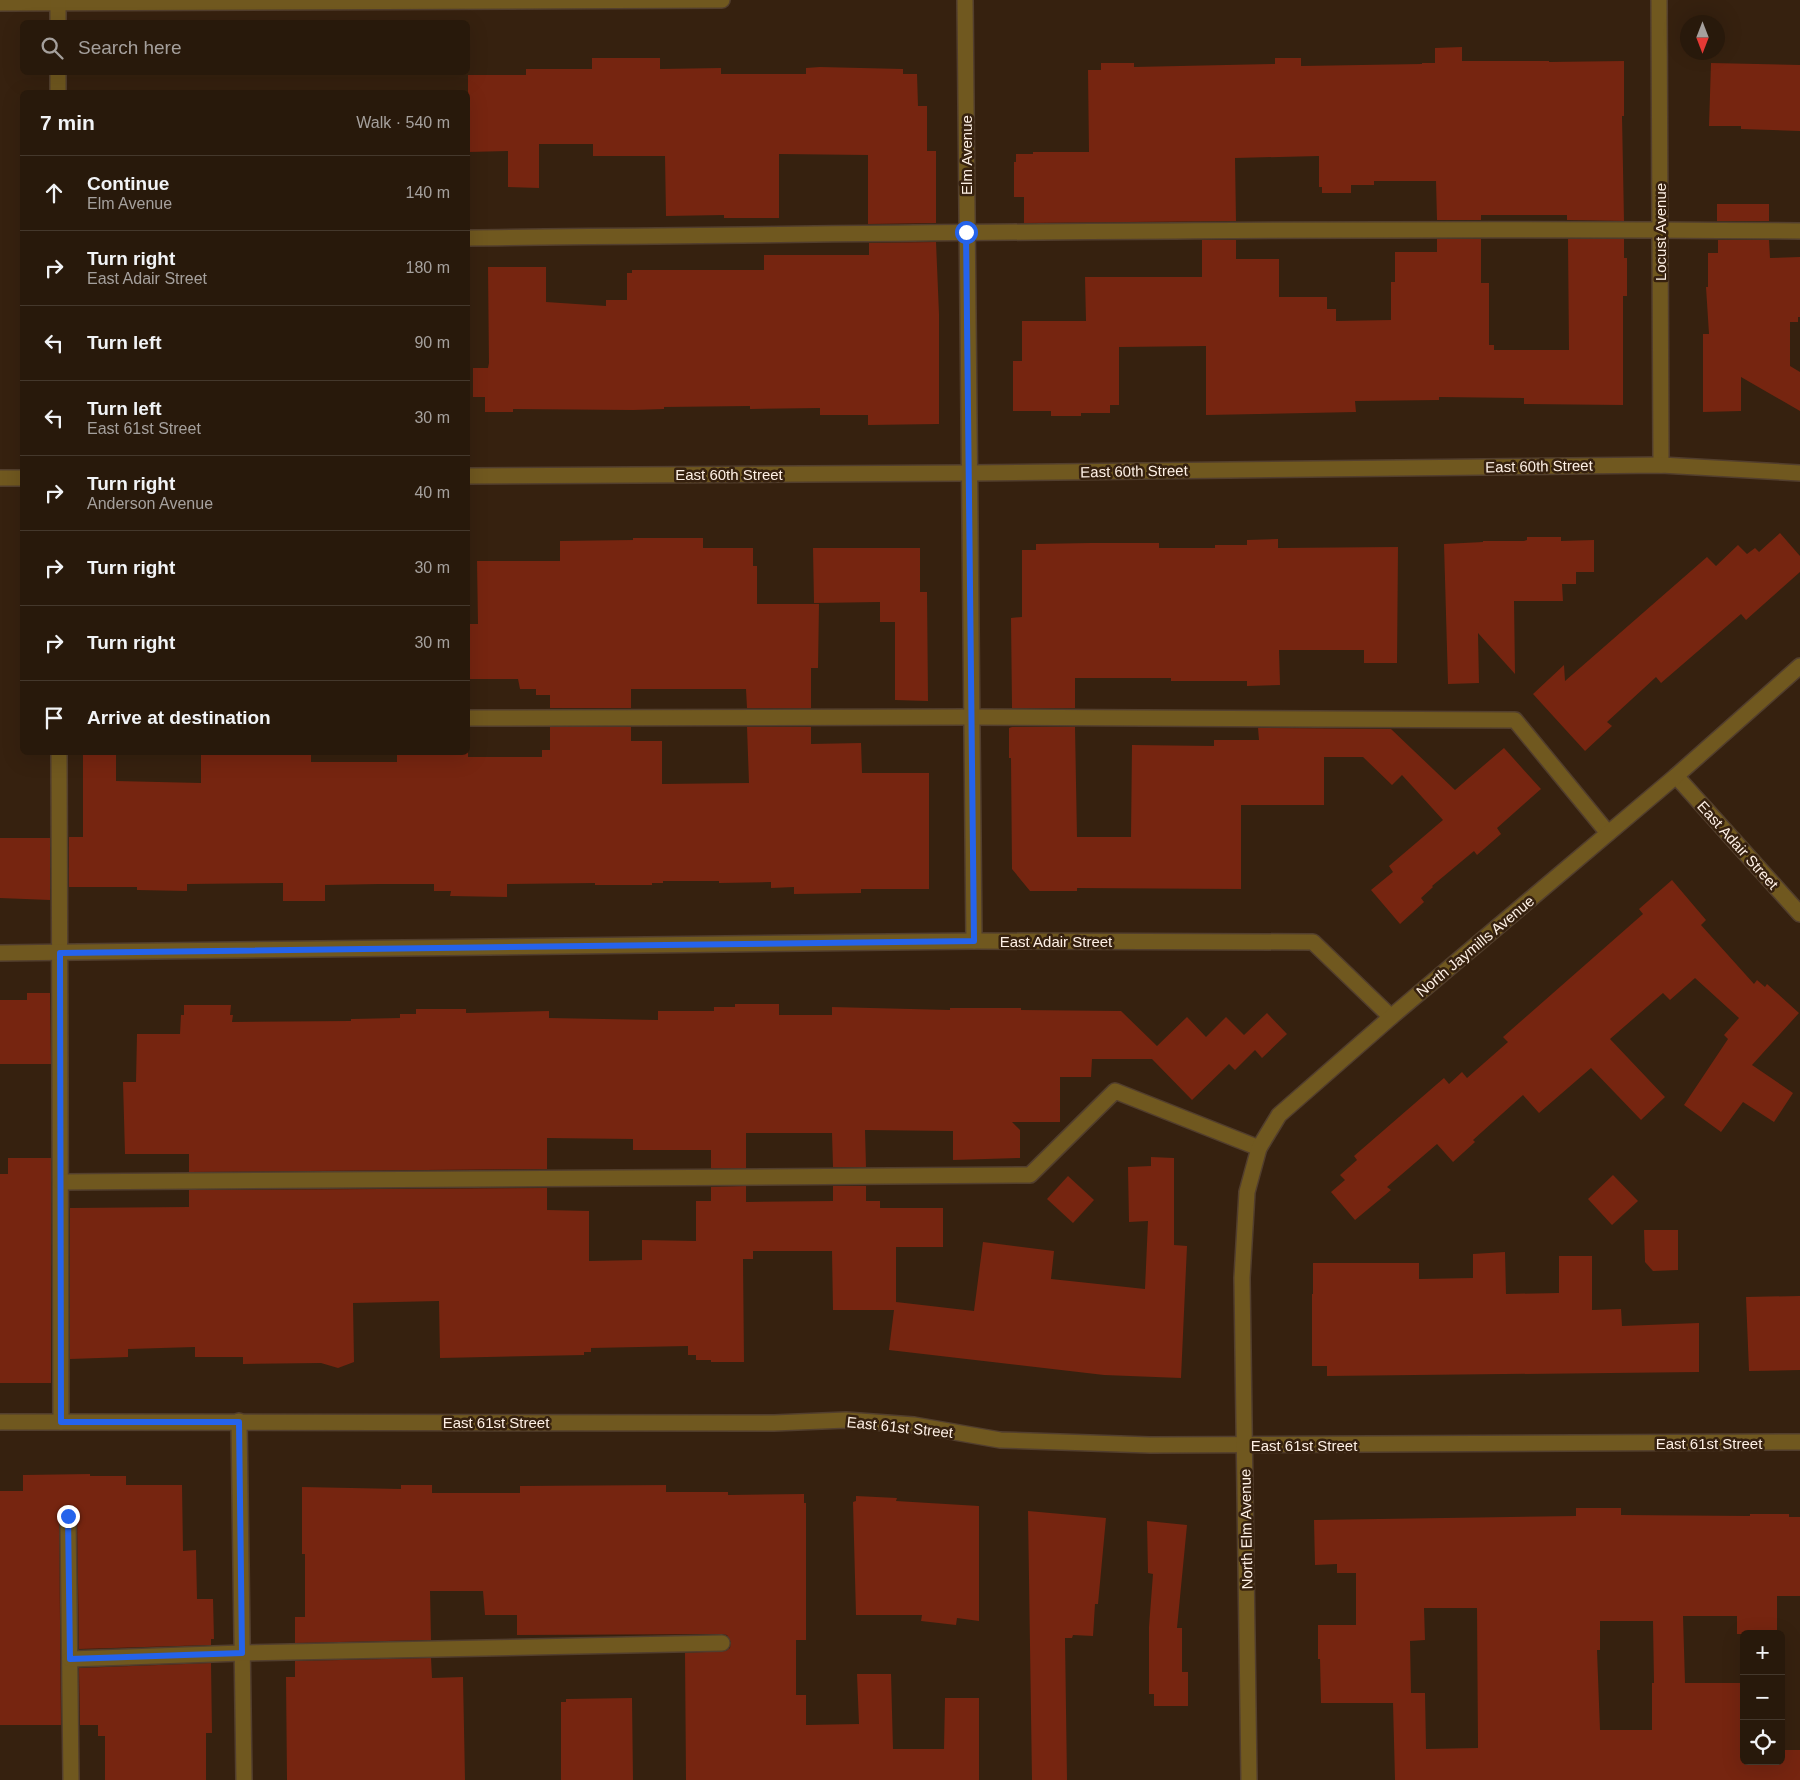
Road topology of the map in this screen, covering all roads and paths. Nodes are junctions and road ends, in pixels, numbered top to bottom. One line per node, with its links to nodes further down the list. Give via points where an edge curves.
1 (722, 0): 4 (street)
2 (965, 0): 11 (street, Elm Avenue)
3 (1659, 0): 9 (street, Locust Avenue)
4 (58, 2): 5 (street); 6 (street)
5 (0, 4)
6 (58, 20)
7 (58, 75): 8 (street)
8 (58, 90)
9 (1660, 230): 10 (street); 11 (street); 13 (street, Locust Avenue)
10 (1800, 231)
11 (966, 232): 12 (street); 15 (street, Elm Avenue)
12 (470, 238)
13 (1661, 464): 14 (street, East 60th Street); 15 (street, East 60th Street)
14 (1800, 472)
15 (968, 473): 16 (street, East 60th Street); 20 (street, Elm Avenue)
16 (470, 476)
17 (0, 478): 18 (street)
18 (20, 478)
19 (1800, 666): 23 (street, North Jaymills Avenue)
20 (971, 717): 21 (street); 24 (street, via 1515,720); 26 (street, Elm Avenue)
21 (470, 718)
22 (59, 755): 28 (street)
23 (1676, 776): 24 (street, North Jaymills Avenue); 25 (street, East Adair Street)
24 (1608, 833): 29 (street, North Jaymills Avenue)
25 (1800, 914)
26 (974, 941): 28 (street, East Adair Street); 29 (street, East Adair Street, via 1312,942)
27 (0, 953): 28 (street, East Adair Street)
28 (60, 953): 31 (street)
29 (1391, 1017): 30 (street, North Jaymills Avenue, via 1279,1115)
30 (1259, 1148): 31 (street, via 1115,1091 1030,1175); 32 (street, North Jaymills Avenue, via 1246,1192)
31 (60, 1182): 34 (street)
32 (1242, 1278): 37 (street, North Elm Avenue)
33 (0, 1422): 34 (street, East 61st Street)
34 (61, 1422): 35 (street, East 61st Street)
35 (239, 1422): 37 (street, East 61st Street, via 774,1423 846,1420 914,1426 1000,1440); 40 (street)
36 (1800, 1442): 37 (street, East 61st Street)
37 (1245, 1445): 44 (street, North Elm Avenue)
38 (68, 1516): 41 (street)
39 (722, 1643): 40 (street)
40 (242, 1653): 41 (street); 43 (street)
41 (70, 1659): 42 (street)
42 (71, 1780)
43 (244, 1780)
44 (1249, 1780)

